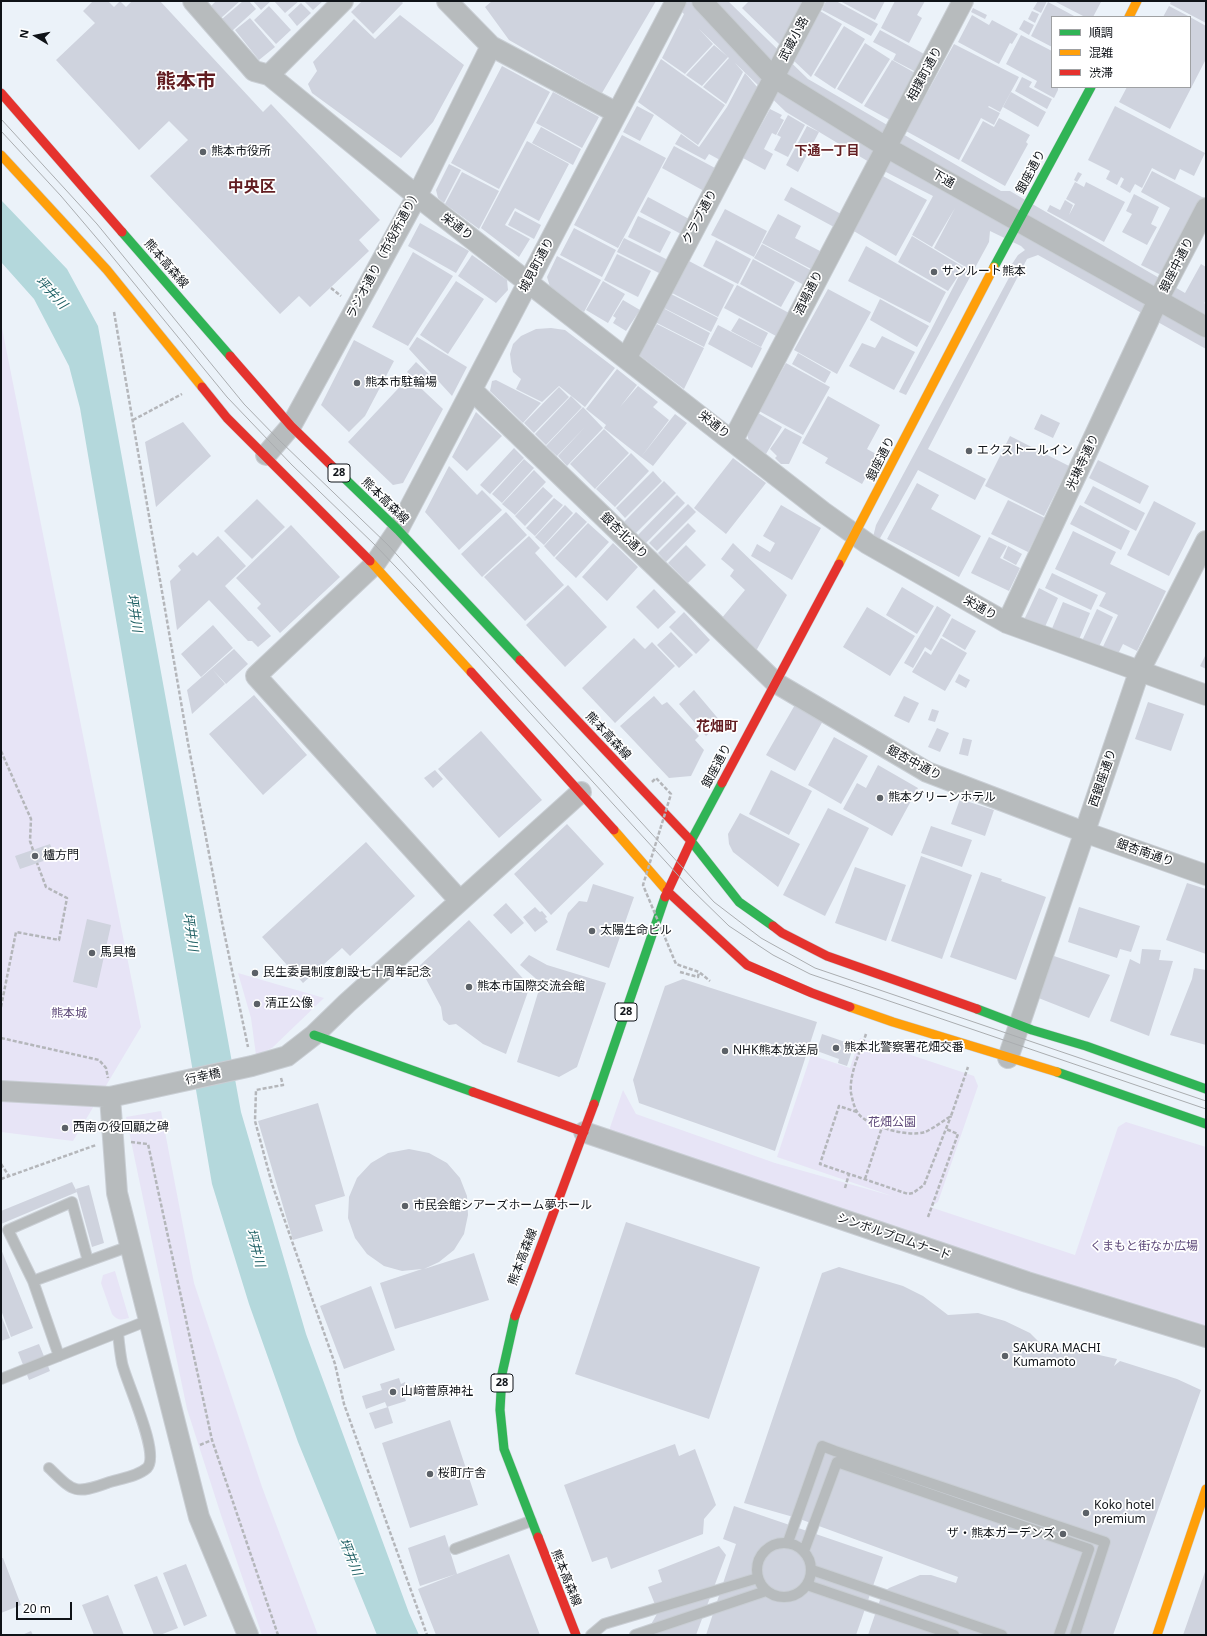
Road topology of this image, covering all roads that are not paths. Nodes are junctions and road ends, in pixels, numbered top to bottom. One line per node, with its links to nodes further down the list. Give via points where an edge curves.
1 (194, 1): 11 (street, 栄通り, via 254,71)
2 (344, 1): 11 (street)
3 (447, 1): 10 (street)
4 (676, 1): 15 (street, 城見町通り)
5 (702, 1): 12 (street, 下通)
6 (814, 1): 12 (street, 武蔵小路)
7 (963, 1): 16 (street, 相撲町通り)
8 (1137, 1): 9 (main road)
9 (1130, 16)
10 (491, 46): 15 (street); 18 (street, ラジオ通り（市役所通り）)
11 (269, 75): 18 (street, 栄通り)
12 (773, 77): 16 (street, 下通); 24 (street, クラブ通り)
13 (1090, 88): 20 (main road, 銀座通り)
14 (1, 93): 26 (main road, 熊本高森線 / 28)
15 (618, 113): 21 (street, 城見町通り)
16 (886, 147): 20 (street, 下通); 27 (street, 酒場通り)
17 (1, 155): 28 (main road, via 107,270 227,418)
18 (417, 196): 21 (street, 栄通り); 26 (street, ラジオ通り（市役所通り）)
19 (1206, 208): 22 (street, 銀座中通り)
20 (1018, 222): 22 (street, 下通); 30 (main road, 銀座通り)
21 (529, 282): 24 (street, 栄通り); 25 (street, 城見町通り)
22 (1158, 300): 23 (street, 下通); 33 (street, 光琳寺通り)
23 (1206, 327)
24 (627, 358): 27 (street, 栄通り)
25 (472, 390): 29 (street, 城見町通り); 35 (street, 銀杏北通り)
26 (291, 426): 28 (street, ラジオ通り（市役所通り）); 29 (main road, 熊本高森線 / 28)
27 (733, 440): 30 (street, 栄通り, via 823,512)
28 (266, 455): 32 (main road)
29 (398, 530): 32 (street, 城見町通り); 39 (main road, 熊本高森線 / 28)
30 (855, 534): 33 (street, 栄通り); 35 (main road, 銀座通り)
31 (1206, 542): 34 (street, 西銀座通り)
32 (374, 565): 37 (main road); 42 (street, 城見町通り, via 256,676)
33 (1007, 623): 34 (street, 栄通り)
34 (1139, 672): 36 (street, 栄通り); 38 (street, 西銀座通り)
35 (776, 683): 38 (street, 銀杏中通り, via 927,772); 39 (main road, 銀座通り)
36 (1206, 695)
37 (581, 792): 41 (main road); 42 (street, 行幸橋)
38 (1084, 832): 40 (street, 銀杏南通り); 43 (street, 西銀座通り)
39 (691, 841): 41 (main road, 熊本高森線 / 28); 43 (main road, via 739,902 782,933 827,956)
40 (1206, 875)
41 (667, 891): 45 (main road, via 747,965 819,996); 50 (main road, 熊本高森線 / 28)
42 (460, 901): 44 (street, 行幸橋)
43 (1020, 1024): 45 (street, 西銀座通り); 46 (main road)
44 (314, 1035): 48 (street, 行幸橋, via 287,1056); 50 (main road)
45 (1008, 1058): 49 (main road, via 1076,1078)
46 (1206, 1089)
47 (1, 1091): 48 (street, 行幸橋)
48 (110, 1097): 51 (street, via 117,1193)
49 (1206, 1124)
50 (584, 1132): 56 (street, シンボルプロムナード, via 1027,1282); 61 (main road, 熊本高森線 / 28, via 518,1303 502,1374 500,1410 504,1449)
51 (130, 1246): 52 (lane); 54 (street)
52 (88, 1262): 53 (lane); 53 (lane, via 72,1202 8,1230)
53 (33, 1281): 57 (lane)
54 (149, 1320): 55 (lane); 69 (street, via 199,1516)
55 (118, 1333): 57 (lane); 59 (lane, via 122,1364 149,1447 151,1460 147,1468 137,1474 79,1491 69,1487)
56 (1206, 1337)
57 (59, 1356): 58 (lane)
58 (1, 1379)
59 (49, 1468)
60 (1206, 1488): 77 (main road)
61 (531, 1521): 63 (lane); 70 (main road, 熊本高森線 / 28)
62 (788, 1542): 64 (lane); 66 (lane, via 779,1542 763,1552 756,1569); 76 (lane, via 822,1446 1105,1542)
63 (455, 1549)
64 (804, 1551): 65 (lane); 75 (lane, via 837,1462 1089,1548)
65 (812, 1570): 67 (lane); 74 (lane)
66 (758, 1578): 68 (lane); 71 (lane, via 604,1624)
67 (807, 1585): 68 (lane, via 800,1592 788,1597 774,1596); 73 (lane)
68 (766, 1591): 72 (lane)
69 (248, 1635)
70 (576, 1635)
71 (591, 1635)
72 (636, 1635)
73 (954, 1635)
74 (1002, 1635)
75 (1059, 1635)
76 (1075, 1635)
77 (1157, 1635)

